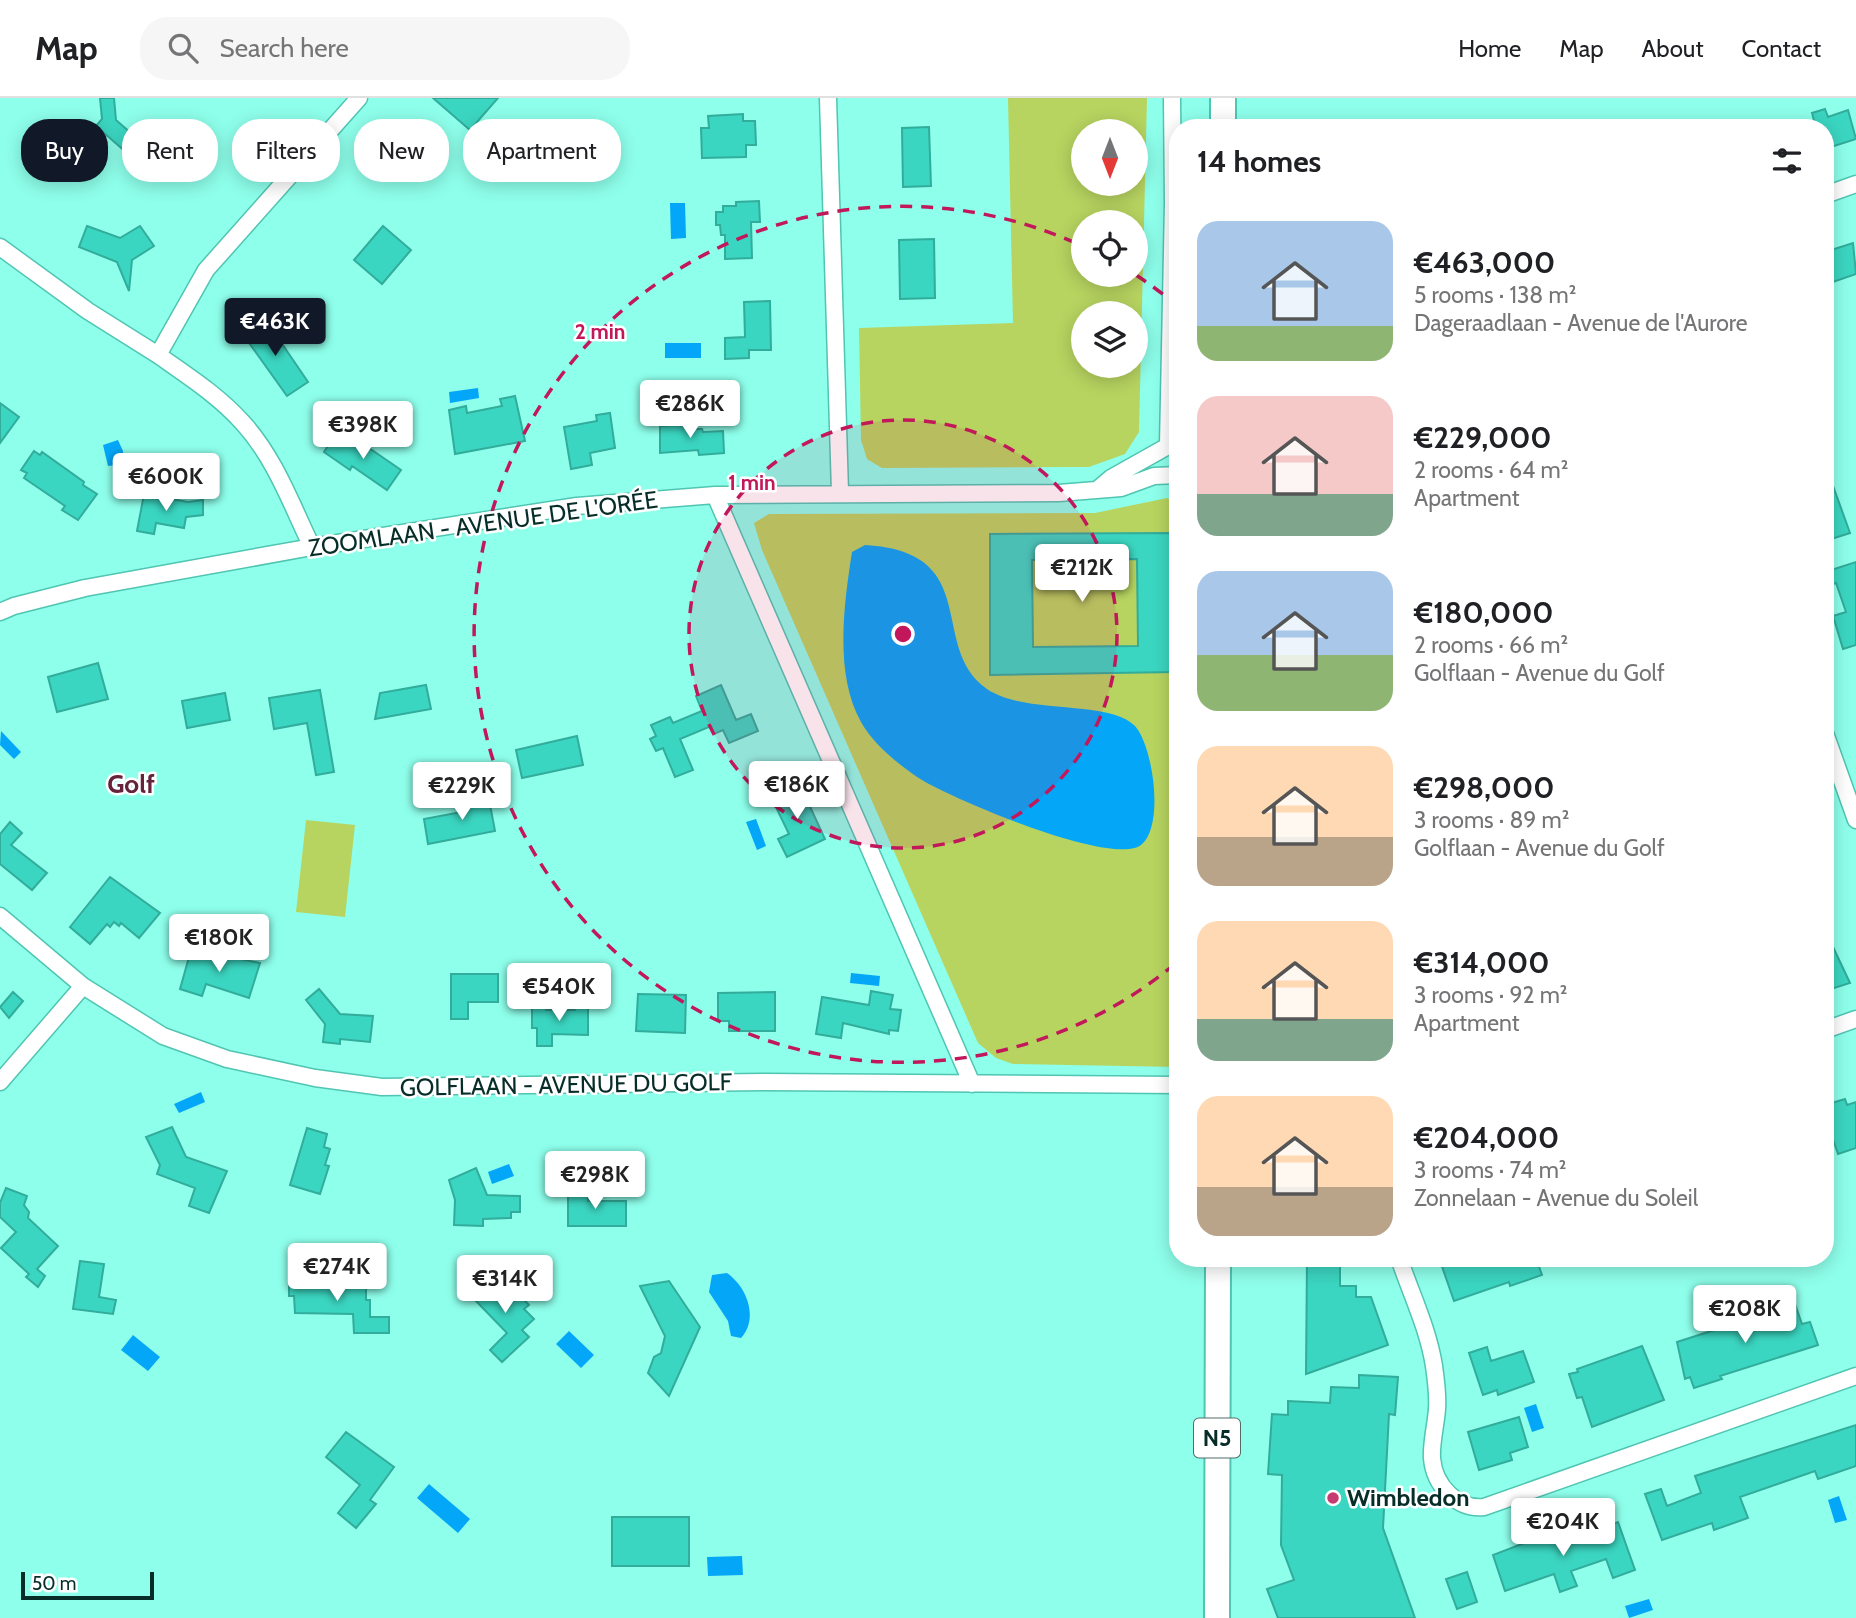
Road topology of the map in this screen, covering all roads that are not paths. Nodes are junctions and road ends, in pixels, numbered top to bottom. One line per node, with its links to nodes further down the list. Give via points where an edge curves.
1 (359, 98): 10 (street, via 206,270)
2 (828, 98): 14 (street)
3 (1172, 98): 5 (street)
4 (1223, 98): 6 (main road)
5 (1172, 119)
6 (1223, 119)
7 (1856, 184): 8 (street)
8 (1834, 192)
9 (0, 247): 10 (street, via 88,312)
10 (158, 355): 16 (street, via 220,400 245,425 267,457)
11 (1169, 448): 13 (street, ZOOMLAAN - AVENUE DE L'ORÉE)
12 (1169, 475): 13 (street, ZOOMLAAN - AVENUE DE L'ORÉE)
13 (1098, 489): 14 (street, ZOOMLAAN - AVENUE DE L'ORÉE, via 1059,493)
14 (840, 492): 15 (street, ZOOMLAAN - AVENUE DE L'ORÉE)
15 (715, 495): 16 (street, ZOOMLAAN - AVENUE DE L'ORÉE, via 577,506); 25 (street)
16 (312, 547): 17 (street, ZOOMLAAN - AVENUE DE L'ORÉE, via 85,588)
17 (0, 612)
18 (1834, 758): 19 (street)
19 (1856, 820)
20 (0, 916): 21 (street, GOLFLAAN - AVENUE DU GOLF)
21 (83, 986): 24 (street); 25 (street, GOLFLAAN - AVENUE DU GOLF, via 163,1036 228,1059 382,1087)
22 (1856, 1019): 23 (street)
23 (1834, 1027)
24 (0, 1082)
25 (972, 1084): 26 (street, GOLFLAAN - AVENUE DU GOLF)
26 (1169, 1085)
27 (1217, 1267): 30 (main road, N5)
28 (1402, 1267): 29 (street, via 1427,1333 1434,1367 1438,1407 1432,1459 1438,1478 1455,1501 1470,1508 1484,1507)
29 (1856, 1376)
30 (1217, 1618)

